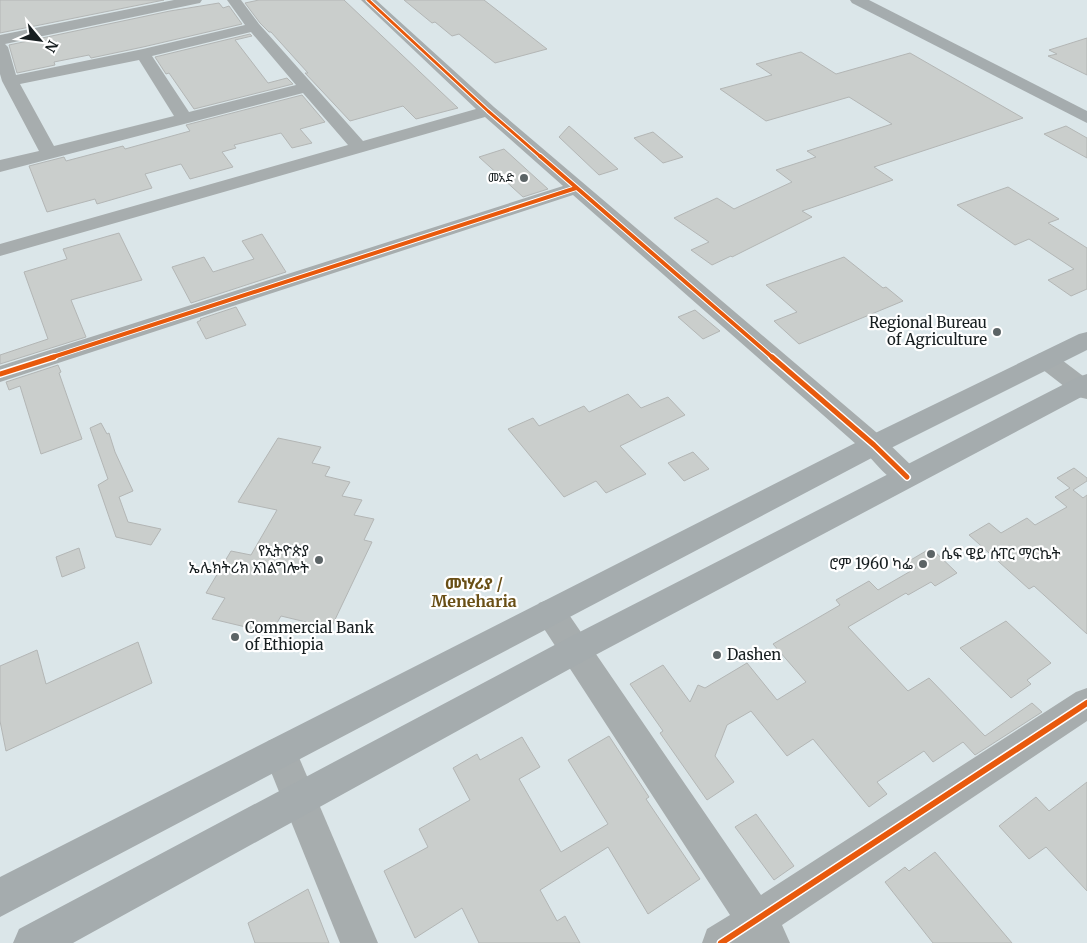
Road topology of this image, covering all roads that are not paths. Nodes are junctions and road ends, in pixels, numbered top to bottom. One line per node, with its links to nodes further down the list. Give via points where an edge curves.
1 (195, 0): 8 (street)
2 (234, 0): 7 (street)
3 (368, 0): 14 (street)
4 (857, 0): 16 (main road)
5 (874, 0): 6 (main road)
6 (890, 4): 13 (main road)
7 (254, 27): 10 (street); 12 (street)
8 (0, 40)
9 (0, 47): 11 (street)
10 (143, 54): 11 (street); 15 (street)
11 (10, 81): 18 (street)
12 (306, 87): 15 (street); 17 (street)
13 (1087, 108)
14 (488, 110): 17 (street); 20 (street)
15 (184, 118): 18 (street)
16 (1087, 118)
17 (360, 148): 21 (street)
18 (49, 153): 19 (street)
19 (0, 166)
20 (576, 188): 24 (street); 26 (street)
21 (0, 250)
22 (1087, 340): 23 (main road)
23 (1046, 360): 25 (street); 26 (main road)
24 (0, 374)
25 (1085, 387): 27 (main road)
26 (874, 445): 27 (street); 28 (main road)
27 (907, 477): 29 (main road)
28 (550, 612): 29 (street); 31 (main road)
29 (574, 650): 32 (main road); 34 (street)
30 (1087, 703): 34 (street)
31 (280, 752): 32 (street); 33 (main road)
32 (300, 798): 35 (main road); 36 (street)
33 (0, 898)
34 (763, 932): 37 (street)
35 (33, 943)
36 (359, 943)
37 (721, 943)

